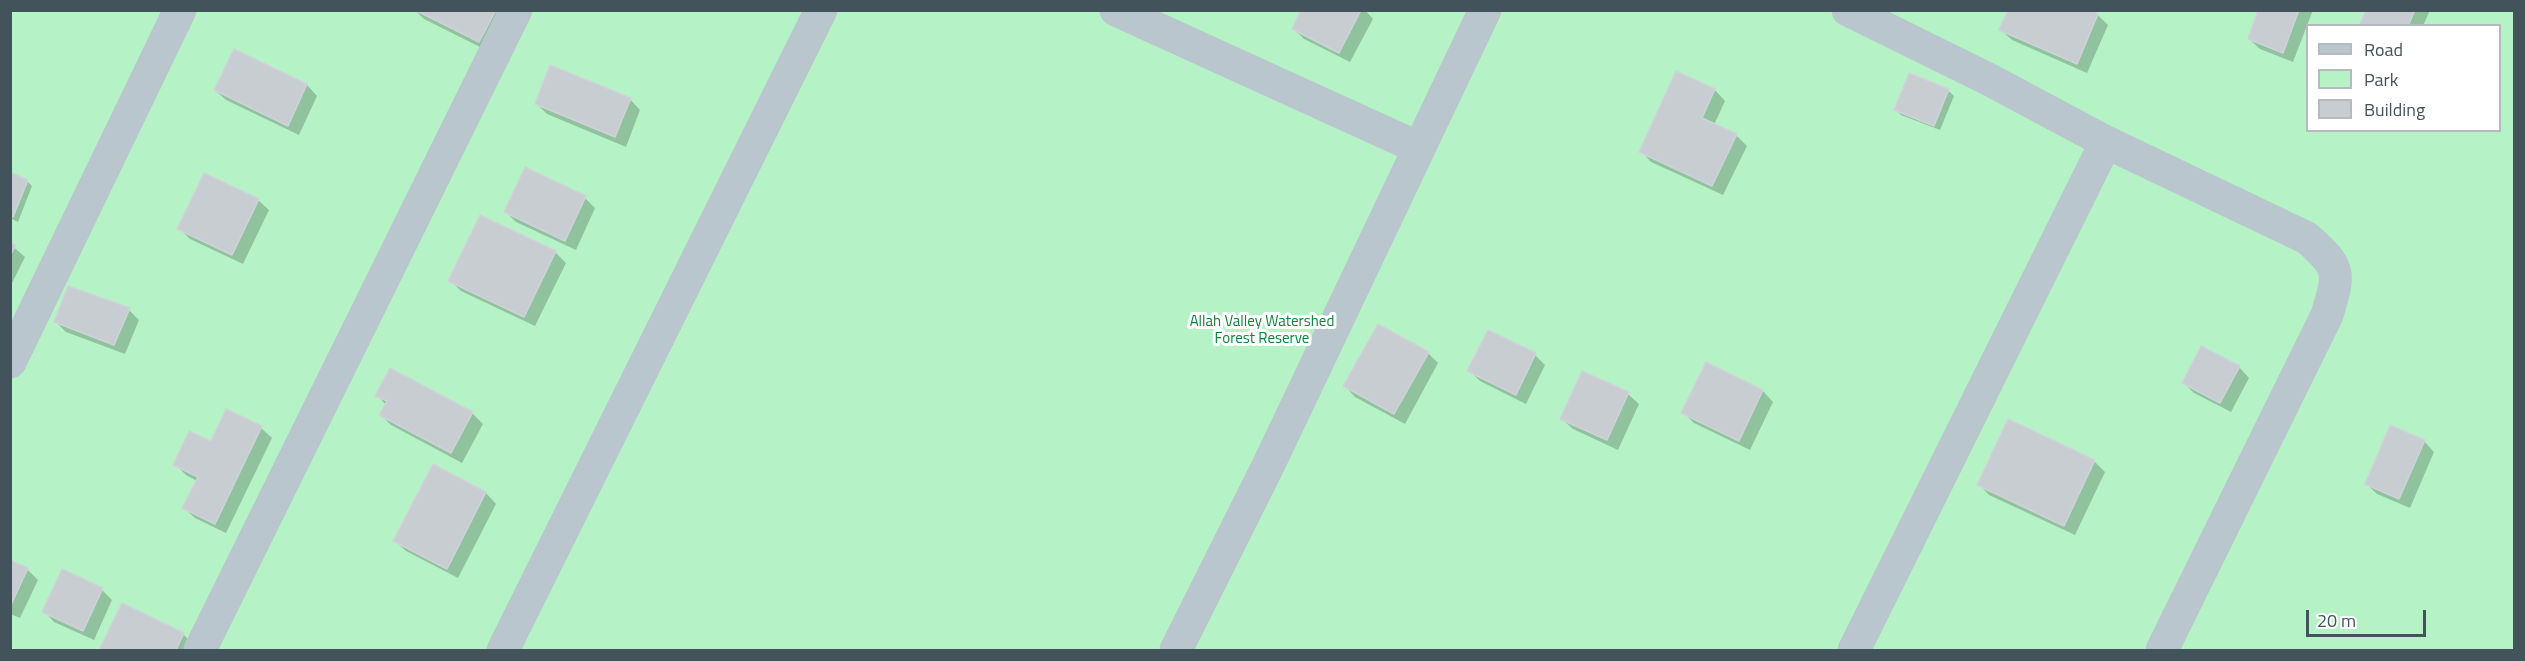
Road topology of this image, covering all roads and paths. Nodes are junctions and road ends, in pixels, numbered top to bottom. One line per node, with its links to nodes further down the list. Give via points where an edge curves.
1 (180, 10): 9 (street)
2 (516, 10): 10 (street)
3 (821, 10): 11 (street)
4 (1116, 10): 8 (street)
5 (1485, 10): 8 (street)
6 (1848, 10): 7 (street)
7 (2106, 142): 13 (street); 14 (street, via 2307,238 2329,258 2337,282 2327,315)
8 (1419, 148): 12 (street)
9 (10, 362)
10 (200, 651)
11 (503, 651)
12 (1176, 651)
13 (1854, 651)
14 (2163, 651)

